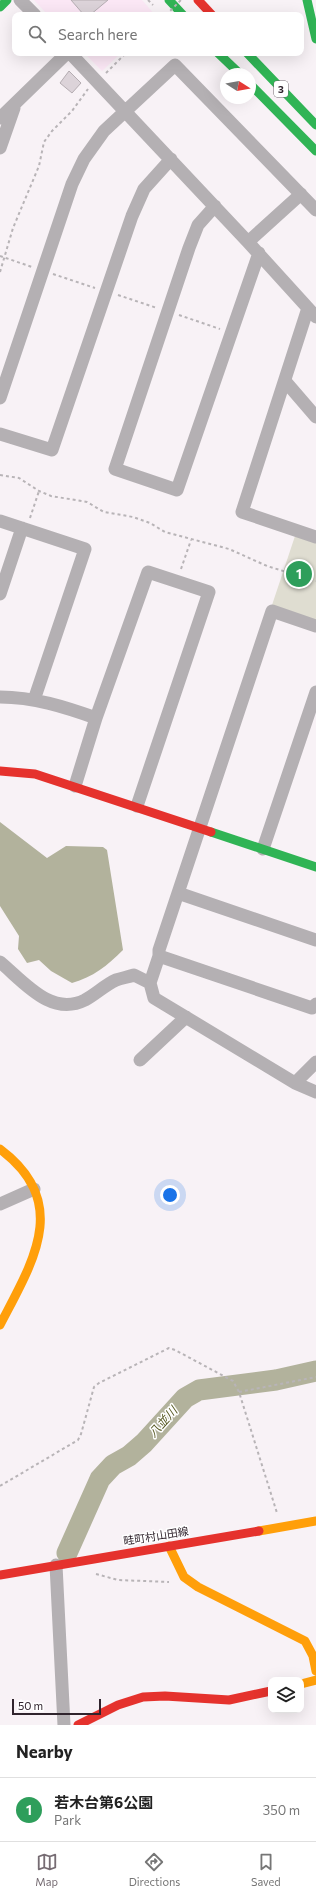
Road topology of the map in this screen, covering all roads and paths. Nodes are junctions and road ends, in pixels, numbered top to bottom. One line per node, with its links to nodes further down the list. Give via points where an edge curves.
1 (7, 0): 7 (main road)
2 (20, 0): 8 (street)
3 (170, 0): 10 (main road)
4 (181, 0): 9 (path, bridge)
5 (198, 0): 11 (main road)
6 (307, 0): 12 (main road)
7 (0, 7)
8 (32, 12)
9 (169, 12)
10 (180, 12)
11 (209, 12)
12 (316, 39)
13 (64, 56): 21 (street)
14 (73, 56): 19 (street)
15 (123, 56): 19 (path)
16 (221, 56): 18 (main road)
17 (250, 56): 24 (main road, 3)
18 (234, 68)
19 (97, 81): 22 (street); 33 (path, via 84,92 72,111 44,142 39,166 13,228)
20 (256, 90): 26 (main road, 3)
21 (14, 105): 23 (street); 25 (street)
22 (125, 111): 27 (street); 28 (street, via 175,65); 36 (street, via 104,131 84,159 72,184)
23 (0, 118)
24 (316, 125)
25 (0, 148)
26 (316, 151)
27 (171, 159): 29 (street); 38 (street, via 144,189 132,216 52,450)
28 (301, 194): 30 (street); 31 (street)
29 (215, 206): 31 (street); 32 (street, via 198,226 189,248 115,469 177,490)
30 (316, 210)
31 (248, 242): 32 (street)
32 (259, 253): 34 (street)
33 (0, 272)
34 (312, 312): 35 (street)
35 (285, 381): 37 (street); 43 (street, via 242,512)
36 (0, 398)
37 (316, 417)
38 (0, 434)
39 (0, 475): 40 (path, via 19,478)
40 (39, 491): 42 (path); 44 (path, via 51,496 87,502 104,512 139,519 165,532)
41 (0, 521): 42 (street)
42 (24, 529): 47 (street); 51 (street, via 84,549)
43 (316, 537)
44 (191, 540): 45 (path); 46 (path, via 229,549 267,566)
45 (177, 581): 52 (street, via 148,572); 55 (street, via 209,592)
46 (316, 581)
47 (0, 594)
48 (316, 626): 56 (street, via 272,611)
49 (316, 692): 57 (street)
50 (0, 697): 51 (street)
51 (34, 700): 52 (street, via 57,704)
52 (96, 718): 54 (street)
53 (0, 771): 54 (main road, via 35,774)
54 (75, 786): 55 (main road)
55 (137, 806): 56 (main road)
56 (200, 828): 57 (main road); 59 (street)
57 (263, 849): 58 (main road)
58 (316, 867)
59 (178, 893): 60 (street); 61 (street)
60 (316, 940)
61 (159, 956): 63 (street); 64 (street, via 312,1008)
62 (0, 962): 63 (street, via 44,999 58,1004 74,1005 116,980 134,975)
63 (150, 983): 65 (street, via 154,998)
64 (316, 1004)
65 (186, 1017): 66 (street); 68 (street)
66 (140, 1060)
67 (316, 1062): 68 (street)
68 (295, 1083): 69 (street)
69 (316, 1092)
70 (0, 1149): 71 (main road, via 19,1165)
71 (34, 1189): 72 (street); 73 (main road, via 40,1212 39,1240 35,1255)
72 (0, 1204)
73 (0, 1325)
74 (316, 1377): 75 (path)
75 (238, 1392): 76 (path, via 233,1381 169,1348 99,1382 94,1387 78,1440); 78 (path)
76 (0, 1486)
77 (316, 1521): 78 (main road, 畦町村山田線)
78 (281, 1527): 79 (main road, 畦町村山田線)
79 (169, 1546): 80 (main road, 畦町村山田線); 83 (main road)
80 (56, 1565): 81 (main road, 畦町村山田線); 88 (street)
81 (0, 1574)
82 (93, 1574): 83 (path, via 118,1580 167,1582)
83 (184, 1577): 84 (main road, via 198,1587 305,1642 313,1656)
84 (316, 1671)
85 (316, 1680): 86 (main road)
86 (304, 1683)
87 (268, 1693): 89 (main road, via 227,1700 167,1696 141,1698 107,1710)
88 (64, 1725)
89 (78, 1725)

